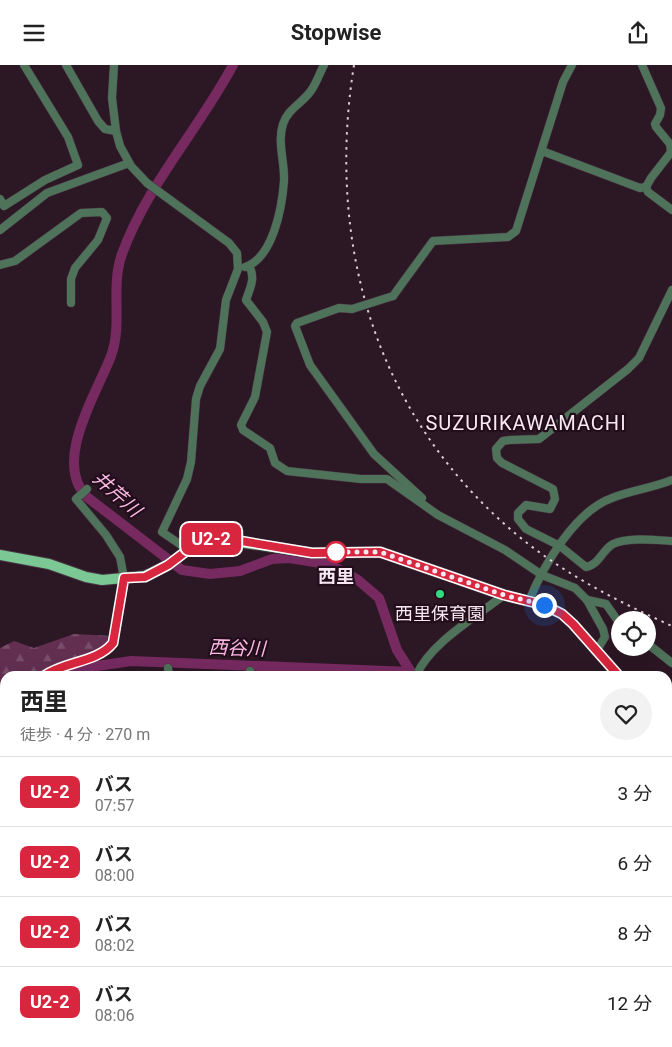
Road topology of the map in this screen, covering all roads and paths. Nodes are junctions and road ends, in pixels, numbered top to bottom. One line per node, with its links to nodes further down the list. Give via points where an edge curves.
1 (24, 65): 12 (street, via 68,137 78,165 45,180 4,206)
2 (66, 65): 7 (street, via 98,121 105,129)
3 (114, 65): 7 (street, via 112,98)
4 (324, 65): 16 (street, via 310,93 287,115 281,136 284,180 280,205 265,253)
5 (572, 65): 8 (street, via 563,82)
6 (642, 65): 9 (street, via 661,108 655,124 670,144)
7 (116, 131): 10 (street)
8 (542, 151): 11 (street); 22 (street, bridge, via 513,235 433,241 393,296 352,309 339,308 295,325 310,365 374,453 399,479)
9 (671, 152): 11 (street)
10 (129, 163): 14 (street, via 47,193); 17 (street, via 147,183 229,243 237,253)
11 (646, 187): 13 (street)
12 (0, 199)
13 (672, 210)
14 (0, 229)
15 (0, 265): 19 (street, via 15,261 81,213 102,212 107,218 98,240 75,268 71,279)
16 (249, 265): 17 (street); 22 (street, via 253,282 246,300 263,322 267,333 256,397 240,425 243,430 270,448 275,463 287,471 386,479 438,515)
17 (238, 269): 25 (street, via 226,301 220,349 196,399 192,462 162,532)
18 (672, 290): 24 (street, via 639,358 628,369 539,439 510,439 496,449 502,463 553,489 555,499 550,509 526,505 518,513 518,519 526,529)
19 (71, 303)
20 (672, 480): 24 (street, via 600,503 585,514)
21 (87, 489): 28 (street, via 76,499 120,557)
22 (454, 521): 27 (street)
23 (672, 541): 24 (street, via 627,539 611,545 593,566 586,567)
24 (560, 546): 27 (street)
25 (187, 549): 28 (main road, via 145,577); 29 (main road, via 197,543 218,539 312,553 380,552)
26 (0, 555): 28 (main road, via 49,564 86,577)
27 (542, 575): 30 (street, via 575,589); 31 (street)
28 (124, 578): 36 (street, via 110,647)
29 (504, 595): 31 (main road); 37 (street, via 441,643)
30 (587, 600): 32 (street, via 606,604); 33 (street, via 603,629 604,637)
31 (529, 601): 33 (main road, via 562,614)
32 (611, 611)
33 (597, 650): 38 (main road)
34 (656, 650): 35 (street)
35 (672, 663)
36 (52, 671)
37 (418, 671)
38 (615, 671)

